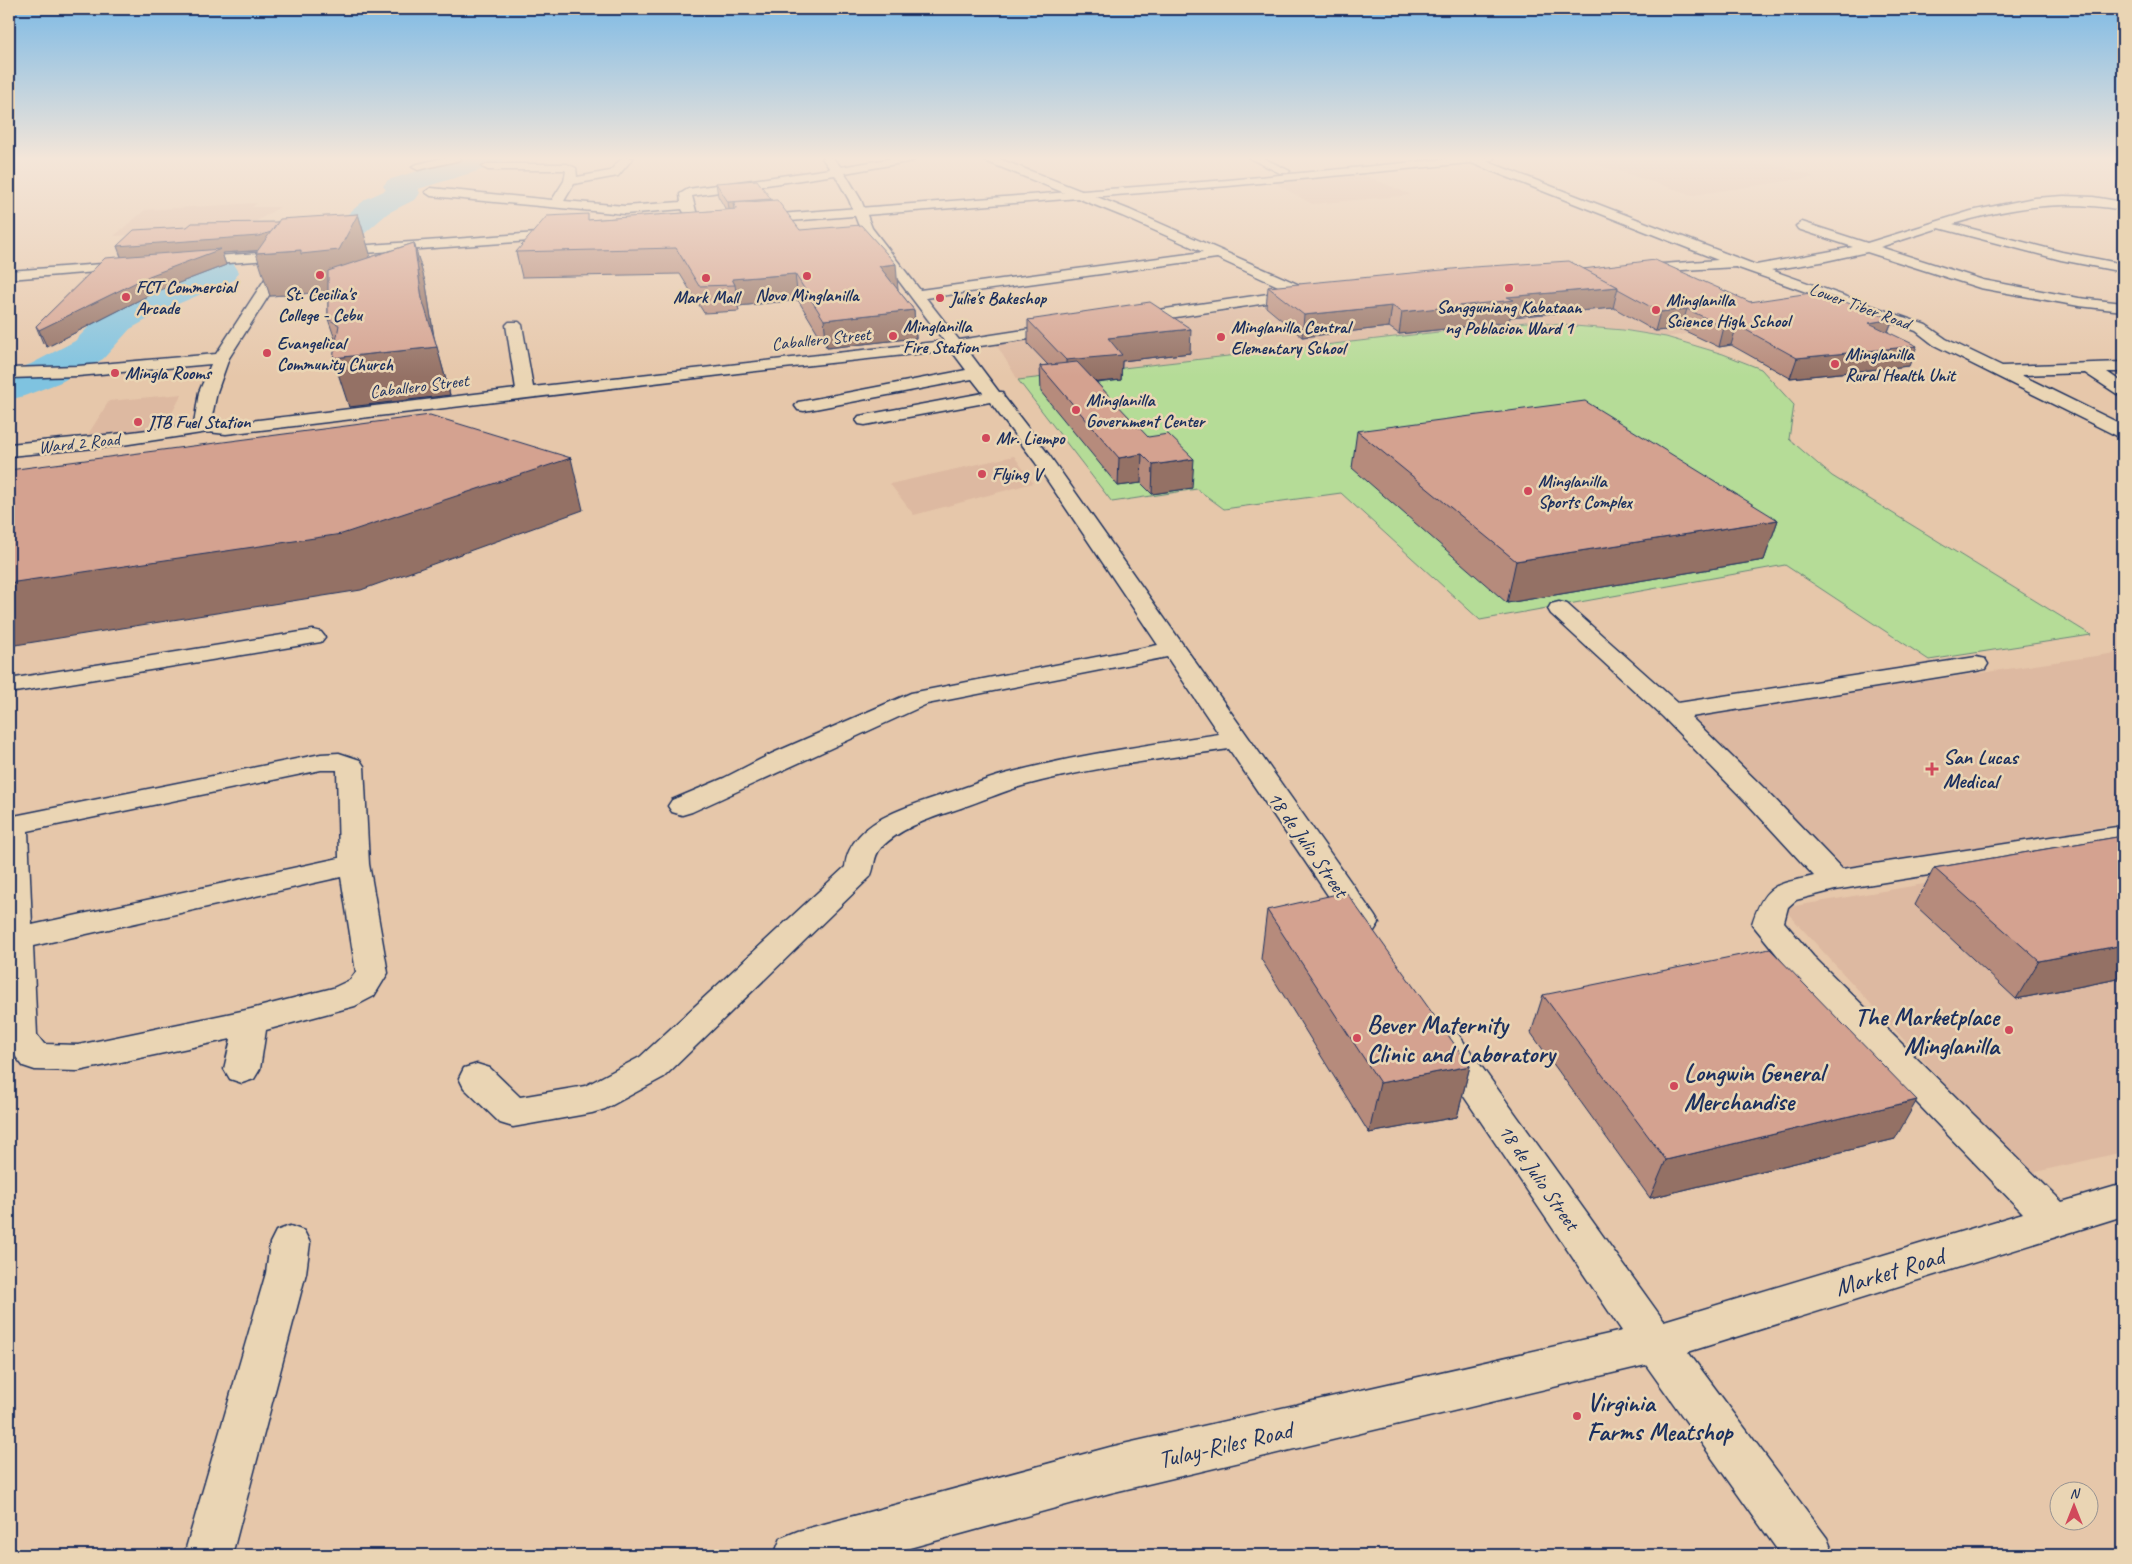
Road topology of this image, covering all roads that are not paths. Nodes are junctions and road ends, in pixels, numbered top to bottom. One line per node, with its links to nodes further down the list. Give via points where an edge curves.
1 (563, 231): 10 (main road, via 178,259)
2 (565, 231): 10 (main road)
3 (868, 231): 20 (main road, 18 de Julio Street)
4 (1167, 231): 11 (main road)
5 (1655, 231): 12 (main road, Lower Tiber Road)
6 (1818, 231): 9 (main road)
7 (1915, 231): 9 (main road)
8 (1965, 231): 15 (main road)
9 (1867, 246): 14 (main road, via 1801,262); 21 (main road, via 1980,284 2079,302)
10 (288, 254): 26 (main road)
11 (1220, 254): 19 (main road); 20 (main road)
12 (1737, 263): 14 (main road, Lower Tiber Road); 16 (main road)
13 (9, 268): 17 (main road, via 138,262)
14 (1754, 268): 29 (main road, Lower Tiber Road, via 1921,328 1940,342)
15 (2123, 268)
16 (1618, 271)
17 (9, 275)
18 (1324, 292): 19 (main road)
19 (1306, 293): 22 (main road)
20 (916, 295): 25 (main road, 18 de Julio Street)
21 (2123, 306)
22 (1121, 320)
23 (514, 324): 33 (main road)
24 (1082, 326): 25 (main road, Caballero Street)
25 (955, 345): 31 (main road, 18 de Julio Street); 33 (main road, Caballero Street)
26 (221, 358): 30 (main road); 36 (main road, via 208,392 202,422)
27 (2123, 367): 28 (main road)
28 (2088, 368): 29 (main road); 32 (main road)
29 (1999, 371): 37 (main road, Lower Tiber Road)
30 (9, 373)
31 (987, 385): 34 (main road); 35 (main road); 41 (main road, 18 de Julio Street)
32 (2123, 390)
33 (525, 393): 36 (main road, Caballero Street, via 226,429)
34 (804, 406)
35 (864, 420)
36 (208, 427): 38 (main road, Ward 2 Road)
37 (2123, 432)
38 (9, 450)
39 (1559, 608): 44 (main road)
40 (313, 638): 43 (main road)
41 (1173, 649): 45 (main road, 18 de Julio Street); 46 (main road, via 920,698)
42 (1976, 664): 44 (main road)
43 (9, 686)
44 (1672, 712): 50 (main road)
45 (1236, 740): 52 (main road, 18 de Julio Street); 56 (main road, via 1020,779 892,825 863,852 858,864 860,870 652,1067 592,1100 513,1114)
46 (682, 806)
47 (11, 825): 49 (main road, via 339,761 350,766); 51 (main road)
48 (2123, 835): 50 (main road)
49 (354, 864): 51 (main road); 53 (main road, via 372,973 362,988 342,997)
50 (1835, 880): 58 (main road, via 1785,893 1774,903 1768,924 1802,964)
51 (17, 939): 53 (main road, via 20,1038 35,1057 78,1058)
52 (1382, 950)
53 (251, 1022): 55 (main road)
54 (1432, 1023): 60 (main road, 18 de Julio Street)
55 (242, 1069)
56 (477, 1078)
57 (2123, 1200): 58 (main road, Market Road)
58 (2056, 1221): 60 (main road, Market Road)
59 (290, 1243): 61 (main road, via 286,1273)
60 (1655, 1343): 62 (main road, Tulay-Riles Road, via 1110,1470); 63 (main road, 18 de Julio Street)
61 (208, 1555)
62 (798, 1555)
63 (1810, 1555)

